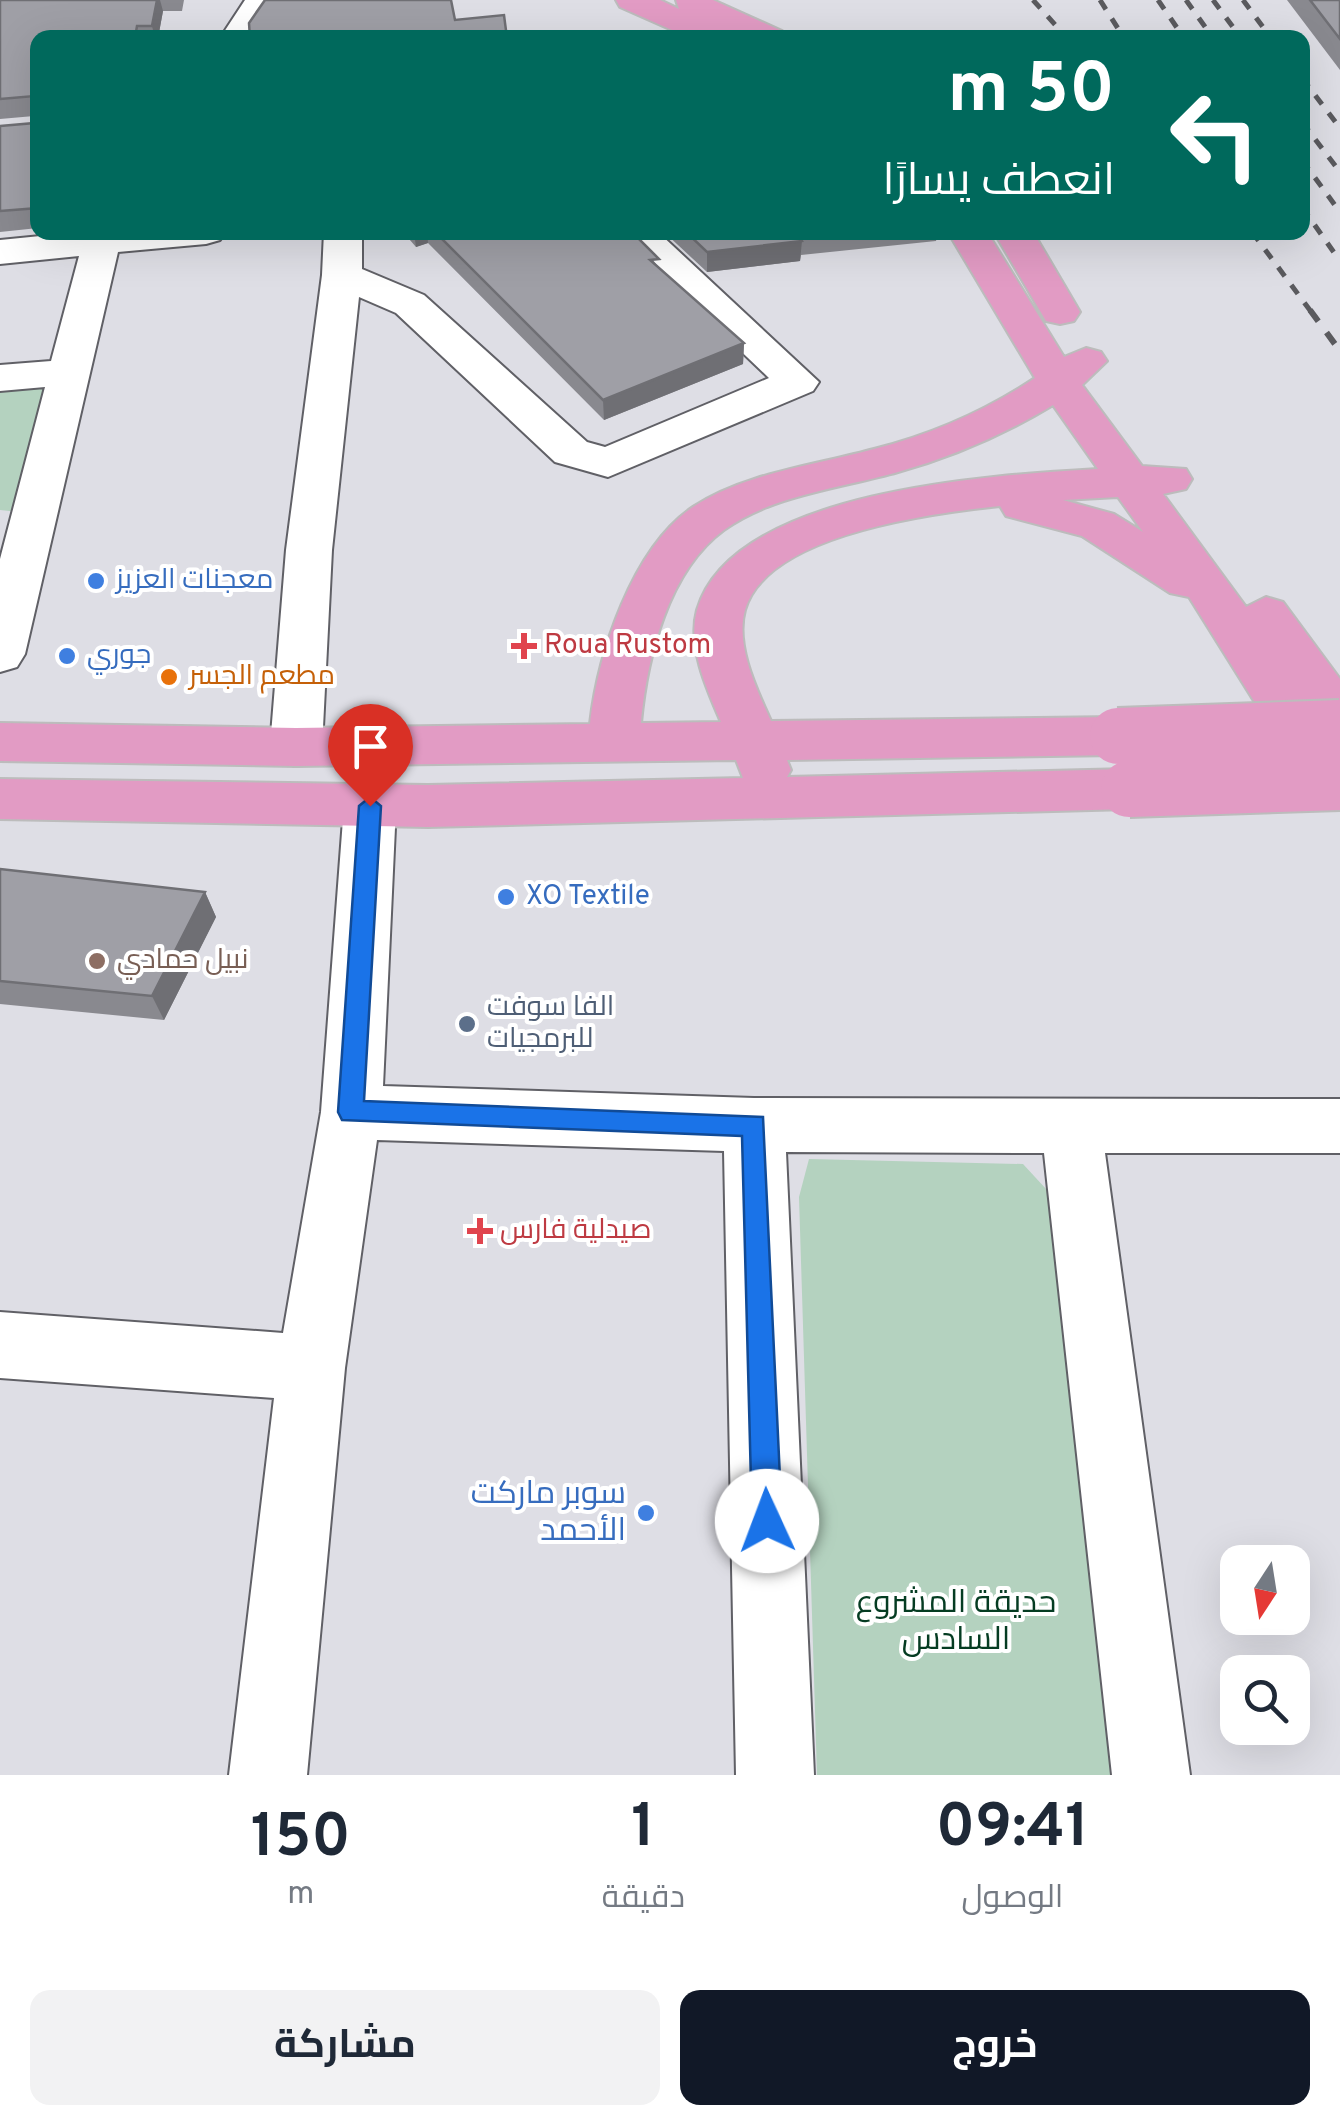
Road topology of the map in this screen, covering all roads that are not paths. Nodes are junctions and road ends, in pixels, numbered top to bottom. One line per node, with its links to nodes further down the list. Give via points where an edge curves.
1 (261, 0): 4 (street)
2 (632, 0): 5 (main road)
3 (686, 0): 6 (main road)
4 (241, 30)
5 (701, 30)
6 (752, 30)
7 (136, 240): 11 (street)
8 (644, 240): 13 (street, via 798,382 608,463 571,452 410,304)
9 (974, 240): 14 (main road)
10 (1017, 240): 14 (main road)
11 (101, 244): 12 (street); 15 (street)
12 (0, 252)
13 (342, 254): 27 (street, via 309,550)
14 (1074, 371): 17 (main road); 24 (main road, via 981,428 751,498 694,528 638,625 618,687)
15 (70, 372): 16 (street); 19 (street)
16 (0, 378)
17 (1150, 480): 18 (main road); 20 (main road); 22 (main road)
18 (955, 495): 20 (main road, via 1098,525); 25 (main road, via 834,522 784,542 744,572 721,608 721,656)
19 (13, 547): 21 (street)
20 (1220, 605): 29 (main road)
21 (0, 654)
22 (1340, 717)
23 (1340, 728): 25 (main road, bridge)
24 (614, 740): 25 (main road); 27 (main road)
25 (756, 740): 31 (main road)
26 (0, 742): 27 (main road)
27 (296, 747)
28 (1340, 782): 31 (main road, bridge)
29 (1340, 795)
30 (0, 799): 32 (main road)
31 (774, 800): 32 (main road)
32 (370, 806): 33 (street)
33 (351, 1112): 35 (street); 38 (street)
34 (1071, 1124): 35 (street); 36 (street); 41 (street)
35 (754, 1125): 40 (street)
36 (1340, 1126)
37 (0, 1345): 38 (street)
38 (311, 1368): 39 (street)
39 (268, 1775)
40 (776, 1775)
41 (1150, 1775)

